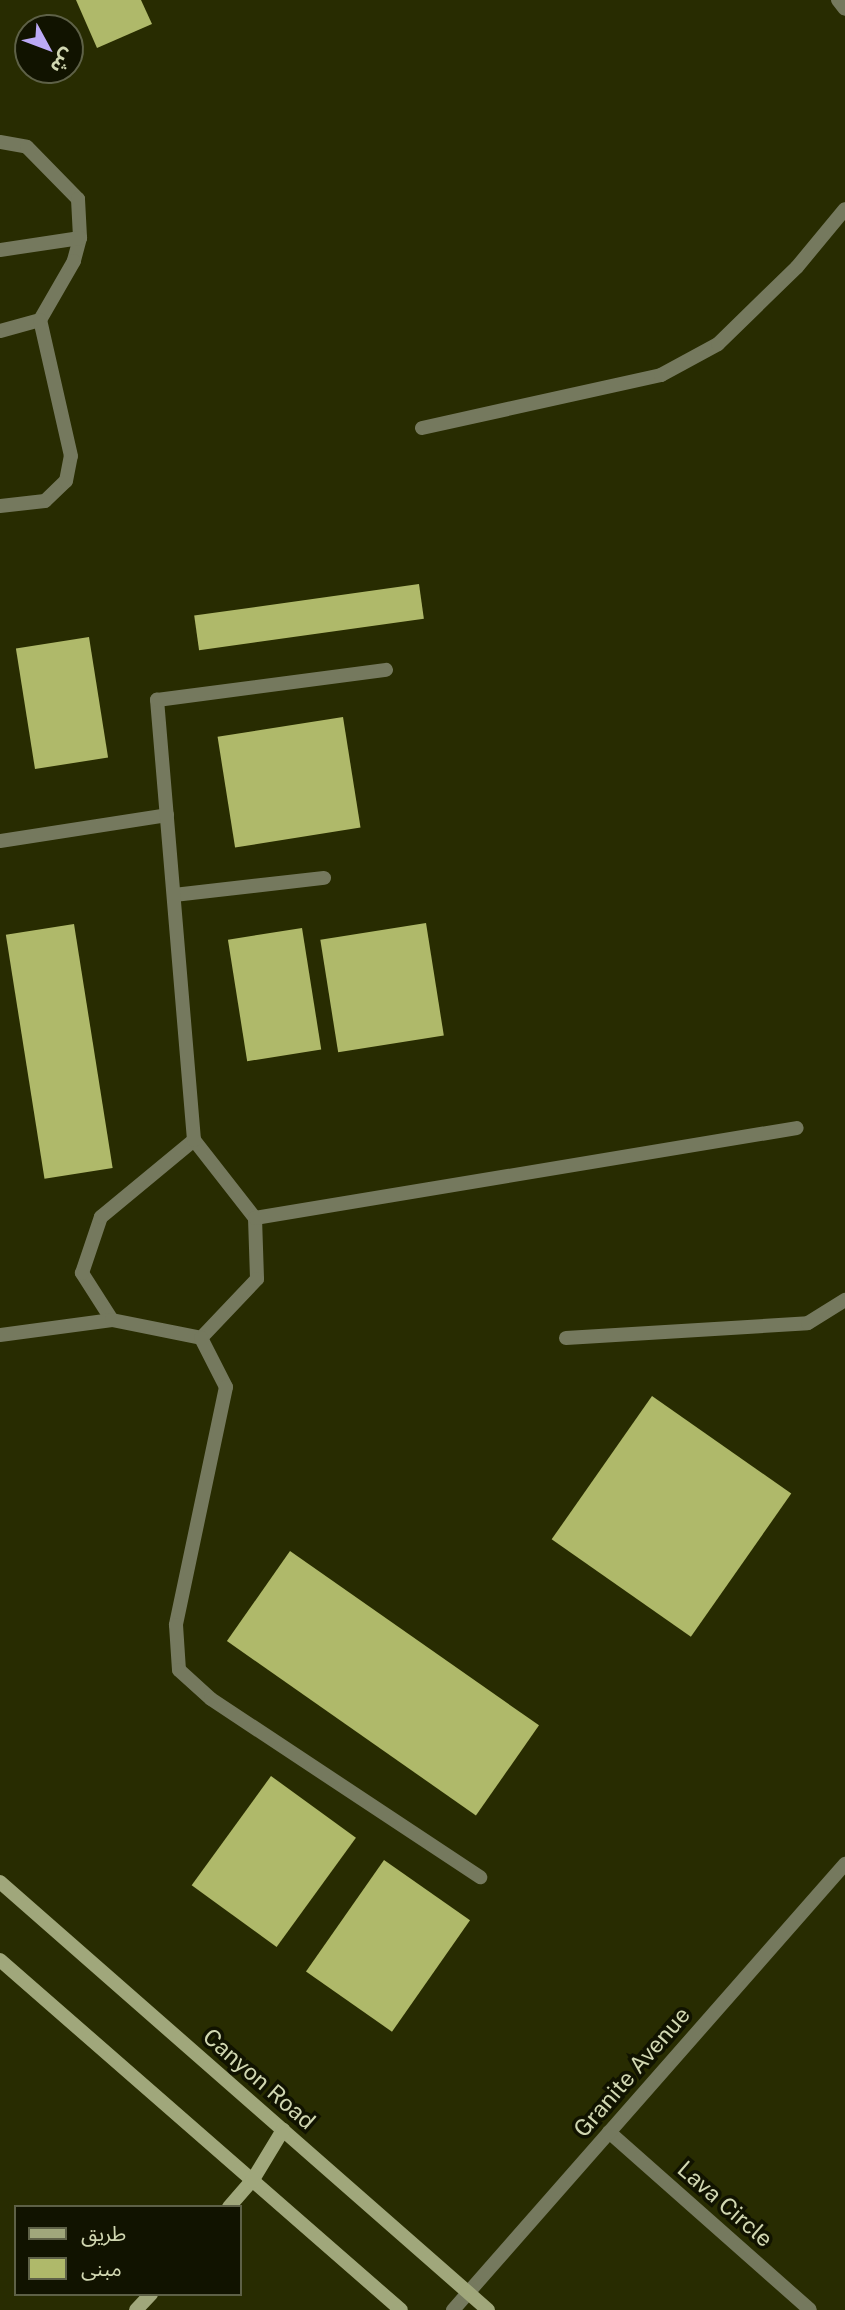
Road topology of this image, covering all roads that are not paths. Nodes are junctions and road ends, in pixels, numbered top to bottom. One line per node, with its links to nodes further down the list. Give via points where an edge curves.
1 (838, 0): 2 (street)
2 (845, 9)
3 (0, 142): 5 (street, via 27,147 78,199)
4 (845, 209): 9 (street, via 797,267 718,344 661,375)
5 (80, 238): 6 (street); 7 (street, via 74,261)
6 (0, 250)
7 (40, 320): 8 (street); 10 (street, via 71,456 66,481 45,500)
8 (0, 331)
9 (422, 428)
10 (0, 506)
11 (386, 670): 12 (street, via 157,700)
12 (167, 815): 13 (street); 15 (street)
13 (0, 841)
14 (324, 878): 15 (street)
15 (174, 895): 17 (street)
16 (797, 1128): 18 (street)
17 (194, 1140): 18 (street); 20 (street, via 101,1217 82,1273)
18 (255, 1218): 22 (street, via 257,1279)
19 (845, 1300): 23 (street, via 808,1323)
20 (112, 1320): 21 (street); 22 (street)
21 (0, 1335)
22 (201, 1338): 25 (street, via 226,1387 176,1625 179,1670 211,1699)
23 (566, 1338)
24 (845, 1864): 29 (street, Granite Avenue)
25 (480, 1877)
26 (0, 1882): 28 (main road, Canyon Road)
27 (0, 1960): 30 (main road)
28 (283, 2130): 30 (main road); 32 (main road, Canyon Road)
29 (609, 2133): 32 (street, Granite Avenue); 38 (street, Lava Circle)
30 (253, 2181): 31 (main road); 35 (main road)
31 (231, 2205)
32 (468, 2293): 36 (street, Granite Avenue); 37 (main road, Canyon Road)
33 (148, 2296): 34 (main road)
34 (136, 2310)
35 (401, 2310)
36 (453, 2310)
37 (488, 2310)
38 (810, 2310)

